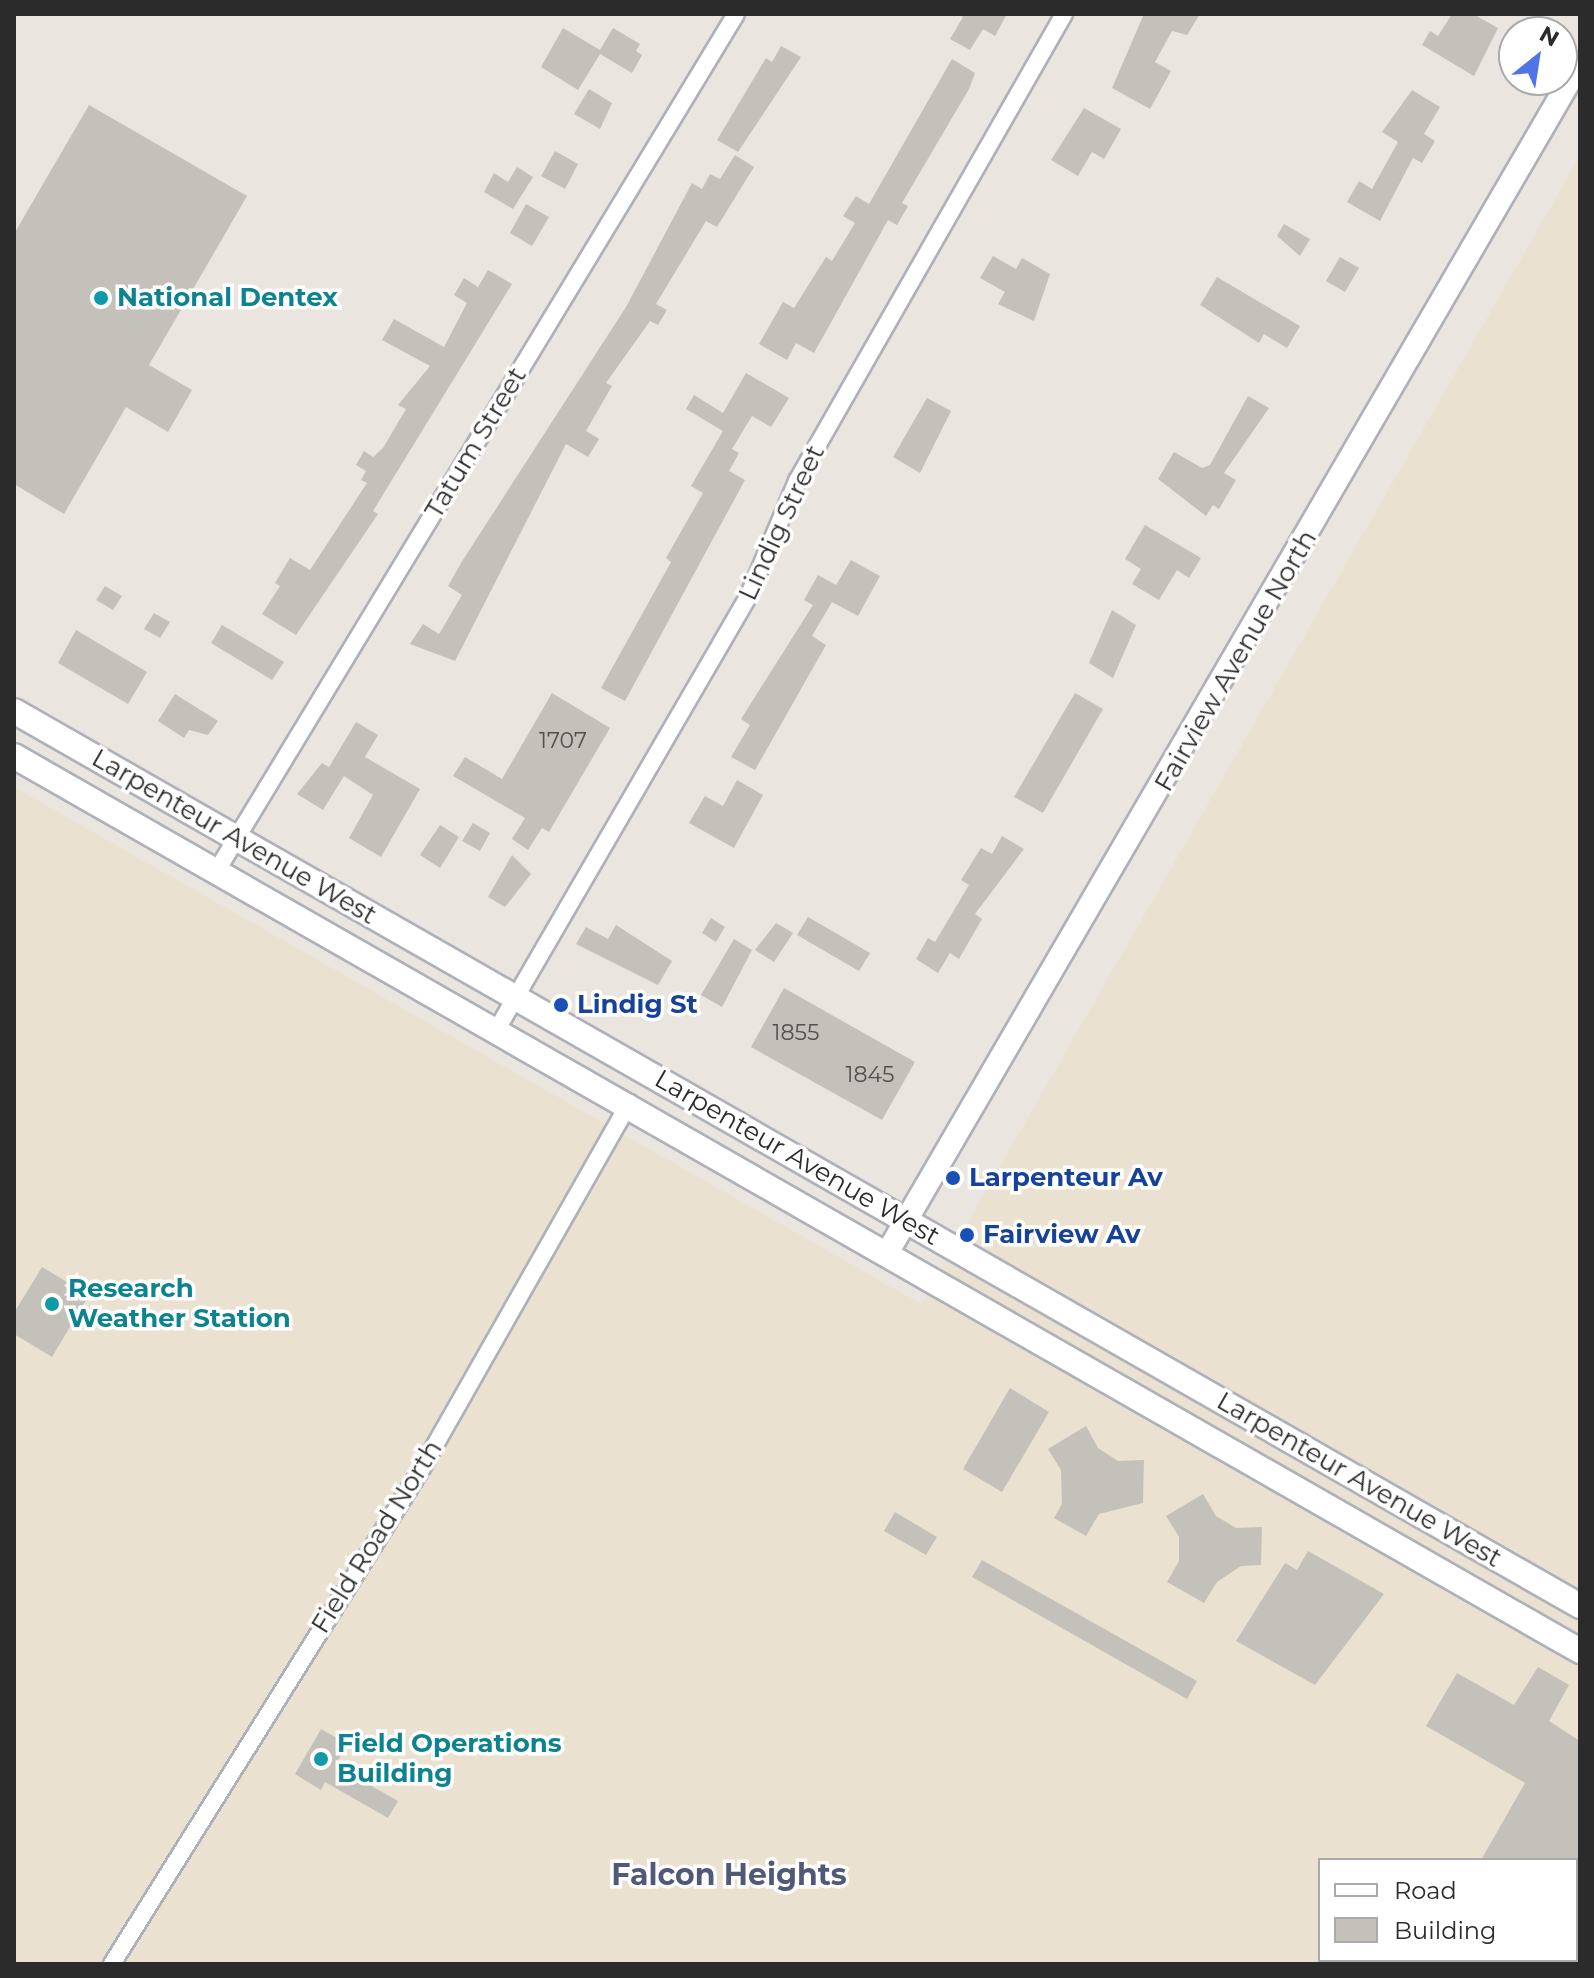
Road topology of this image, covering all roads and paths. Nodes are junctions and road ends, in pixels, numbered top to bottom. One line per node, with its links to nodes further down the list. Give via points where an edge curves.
1 (736, 14): 6 (street, Tatum Street)
2 (1064, 14): 8 (street, Lindig Street, via 797,481 748,597)
3 (1580, 63): 11 (street, Fairview Avenue North)
4 (14, 711): 6 (main road, Larpenteur Avenue West)
5 (14, 756): 7 (main road, Larpenteur Avenue West)
6 (236, 839): 7 (street, Tatum Street); 8 (main road, Larpenteur Avenue West)
7 (216, 872): 9 (main road, Larpenteur Avenue West)
8 (516, 997): 9 (street, Lindig Street); 11 (main road, Larpenteur Avenue West)
9 (496, 1031): 10 (main road, Larpenteur Avenue West)
10 (629, 1103): 12 (main road, Larpenteur Avenue West); 17 (street, Field Road North, via 422,1468)
11 (905, 1221): 12 (street, Fairview Avenue North); 13 (main road, Larpenteur Avenue West)
12 (886, 1255): 14 (main road, Larpenteur Avenue West)
13 (1494, 1557): 14 (main road); 15 (main road, Larpenteur Avenue West)
14 (1475, 1591): 16 (main road, Larpenteur Avenue West)
15 (1580, 1606)
16 (1580, 1651)
17 (112, 1964)

